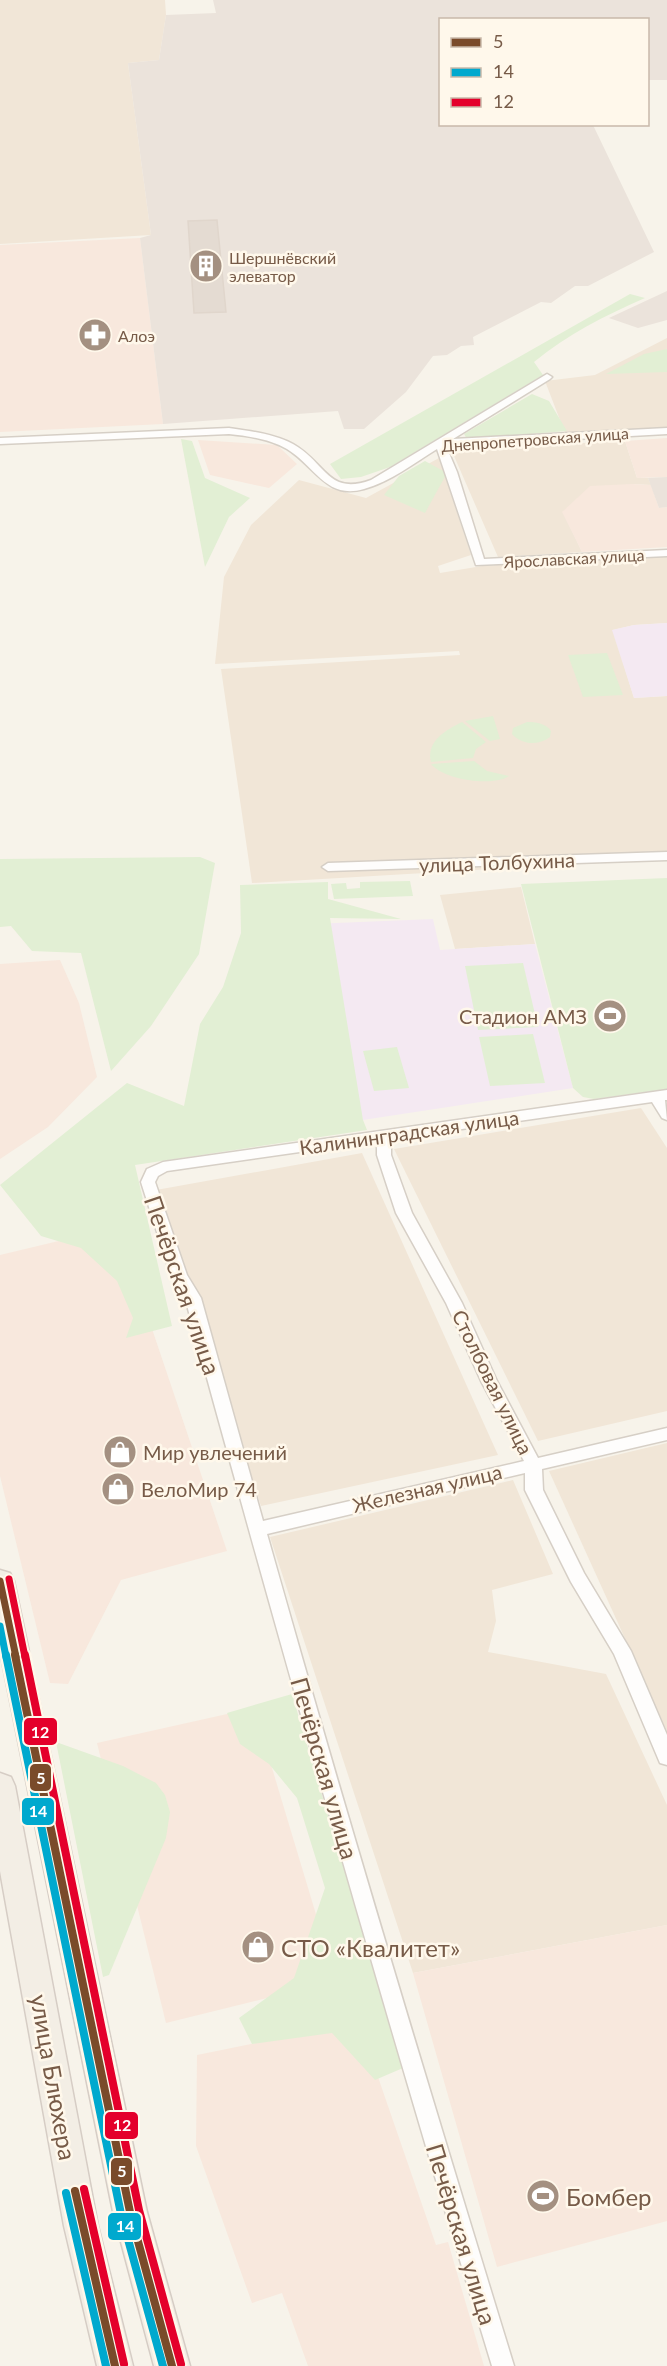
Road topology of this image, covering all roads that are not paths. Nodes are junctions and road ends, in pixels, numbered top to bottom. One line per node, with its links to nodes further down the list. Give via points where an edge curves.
1 (547, 377): 4 (street)
2 (667, 431): 4 (street, Днепропетровская улица)
3 (0, 441): 4 (street, Днепропетровская улица, via 229,431 253,434 289,446 315,465 327,481 344,488 375,482)
4 (440, 443): 5 (street, Ярославская улица, via 480,563)
5 (667, 553)
6 (667, 856): 7 (street, улица Толбухина)
7 (328, 867)
8 (662, 1096): 9 (street); 10 (street, Калининградская улица)
9 (667, 1115)
10 (384, 1136): 11 (street, Калининградская улица, via 163,1167); 13 (street, Столбовая улица, via 384,1155 404,1213 454,1303 489,1381)
11 (152, 1173): 14 (street, Печёрская улица, via 148,1182 179,1276 193,1298)
12 (667, 1434): 13 (street, Железная улица)
13 (533, 1463): 14 (street, Железная улица); 16 (street, Столбовая улица, via 534,1490 577,1577 622,1651)
14 (258, 1529): 20 (street, Печёрская улица, via 388,1987)
15 (0, 1581): 19 (main road, via 130,2212)
16 (667, 1757)
17 (0, 1786): 18 (main road, улица Блюхера, via 81,2226)
18 (115, 2366)
19 (172, 2366)
20 (503, 2366)

